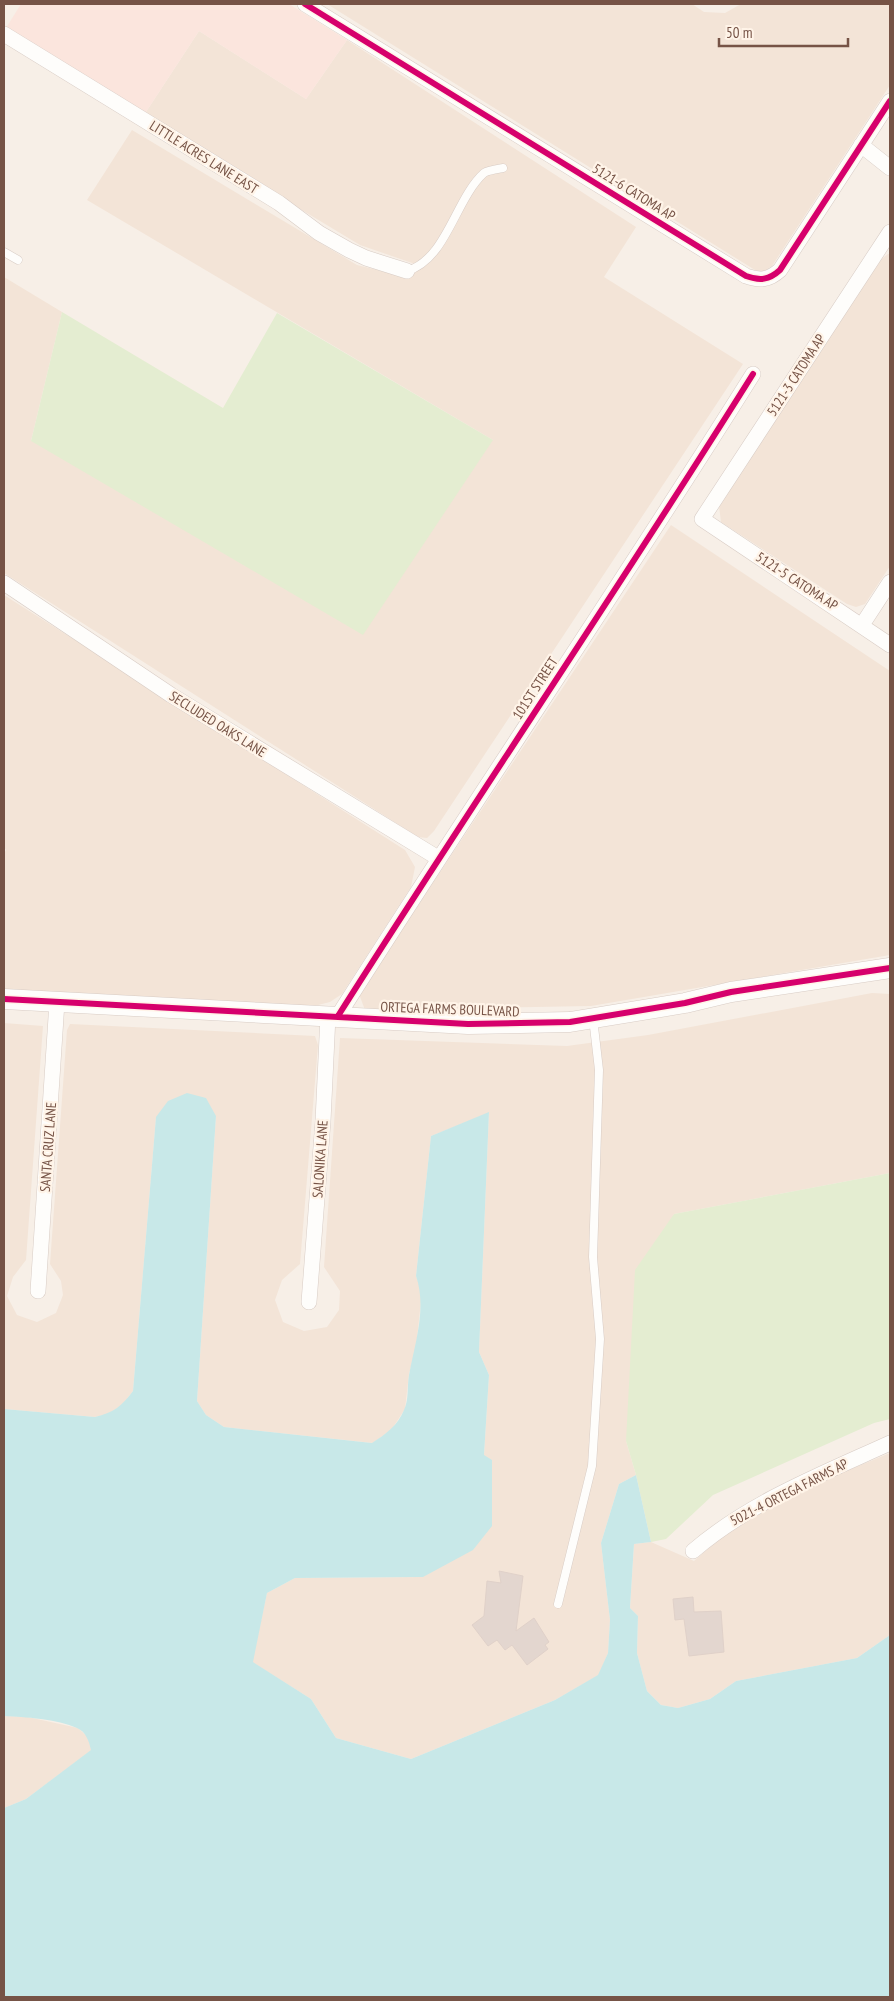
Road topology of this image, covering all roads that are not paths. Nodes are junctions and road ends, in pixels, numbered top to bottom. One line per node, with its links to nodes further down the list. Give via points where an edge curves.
1 (305, 4): 4 (street, 5121-6 CATOMA AP, via 746,276 758,280 771,278 780,270)
2 (4, 34): 10 (street, LITTLE ACRES LANE EAST, via 279,203 327,237 366,258)
3 (890, 101): 4 (street, 5121-6 CATOMA AP)
4 (861, 145): 6 (street)
5 (503, 168): 10 (lane, via 485,172 431,256 419,267)
6 (890, 168)
7 (889, 237): 12 (street, 5121-3 CATOMA AP)
8 (4, 252): 9 (lane)
9 (18, 260)
10 (407, 271)
11 (754, 374): 17 (street, 101ST STREET)
12 (702, 519): 15 (street, 5121-5 CATOMA AP)
13 (890, 582): 15 (street)
14 (4, 583): 17 (street, SECLUDED OAKS LANE, via 171,695)
15 (862, 625): 16 (street, 5121-5 CATOMA AP)
16 (890, 646)
17 (438, 858): 21 (street, 101ST STREET)
18 (890, 968): 22 (street, ORTEGA FARMS BOULEVARD, via 731,992)
19 (4, 1000): 20 (street, ORTEGA FARMS BOULEVARD)
20 (57, 1002): 21 (street, ORTEGA FARMS BOULEVARD); 23 (street, SANTA CRUZ LANE)
21 (333, 1016): 22 (street, ORTEGA FARMS BOULEVARD, via 477,1024 544,1024); 24 (street, SALONIKA LANE)
22 (593, 1018): 27 (lane, via 599,1070 594,1257 600,1339 592,1466)
23 (38, 1292)
24 (309, 1302)
25 (890, 1443): 26 (street, 5021-4 ORTEGA FARMS AP, via 778,1495 720,1528)
26 (693, 1551)
27 (558, 1604)

